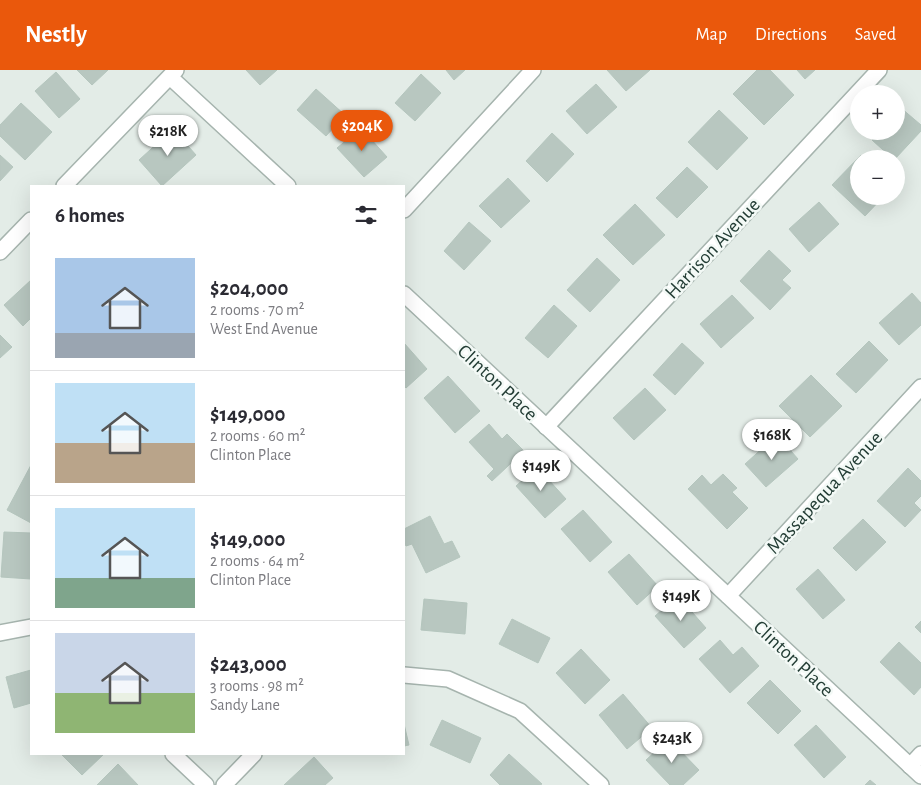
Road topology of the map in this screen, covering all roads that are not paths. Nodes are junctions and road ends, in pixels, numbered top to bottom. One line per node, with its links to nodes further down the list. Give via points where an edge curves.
1 (533, 70): 6 (street)
2 (879, 70): 11 (street, Harrison Avenue)
3 (173, 73): 4 (street); 5 (street)
4 (65, 185)
5 (287, 185)
6 (405, 209)
7 (30, 221): 8 (street)
8 (0, 252)
9 (405, 295): 11 (street, Clinton Place)
10 (921, 387): 12 (street, Massapequa Avenue)
11 (546, 426): 12 (street, Clinton Place)
12 (728, 596): 19 (street, Clinton Place)
13 (30, 627): 14 (street)
14 (0, 634)
15 (405, 675): 22 (street, via 448,679 520,711)
16 (921, 754): 19 (street)
17 (174, 755): 20 (street)
18 (253, 755): 21 (street)
19 (916, 771)
20 (206, 785)
21 (224, 785)
22 (601, 785)

